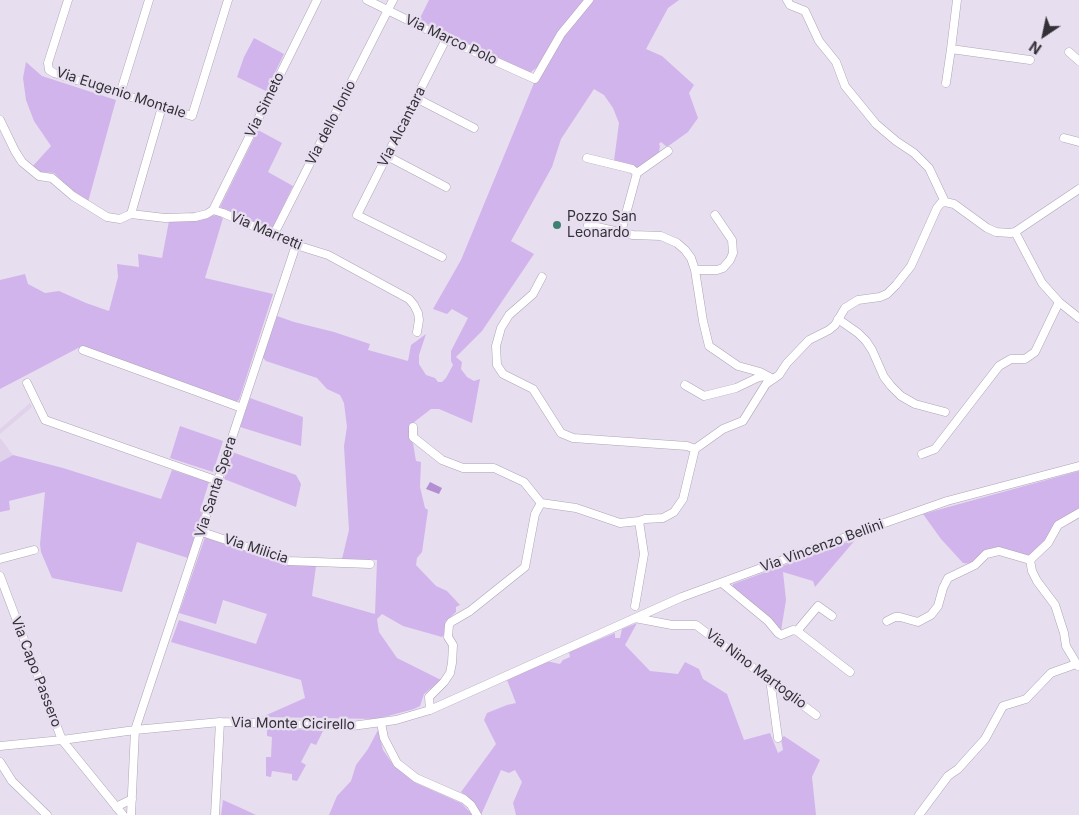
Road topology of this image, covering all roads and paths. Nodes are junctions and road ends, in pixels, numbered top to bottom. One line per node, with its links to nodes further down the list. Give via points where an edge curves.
1 (68, 0): 17 (street, Via Eugenio Montale, via 48,63 49,70)
2 (149, 0): 17 (street)
3 (228, 0): 19 (street, Via Eugenio Montale, via 192,116)
4 (316, 0): 31 (street, Via Simeto)
5 (367, 0): 10 (street, Via Marco Polo)
6 (393, 0): 10 (street, Via dello Ionio)
7 (589, 0): 11 (street, Via Marco Polo, via 561,34 535,79)
8 (787, 0): 30 (street, via 790,5 805,11 819,41 836,62 845,86 876,124 929,168)
9 (957, 0): 12 (street)
10 (388, 10): 11 (street, Via Marco Polo); 37 (street, Via dello Ionio)
11 (446, 38): 18 (street, Via Alcantara)
12 (951, 49): 14 (street); 16 (street)
13 (1069, 52): 15 (street)
14 (1030, 60)
15 (1079, 61)
16 (946, 83)
17 (120, 94): 19 (street, Via Eugenio Montale)
18 (416, 98): 21 (street); 25 (street, Via Alcantara)
19 (162, 107): 32 (street)
20 (0, 120): 32 (street, Via Marretti, via 22,162 39,176 52,178 73,196 107,217 120,219)
21 (474, 128)
22 (1064, 138): 23 (street)
23 (1079, 142)
24 (668, 151): 27 (street)
25 (387, 156): 28 (street); 39 (street, Via Alcantara, via 357,215)
26 (587, 158): 27 (street)
27 (638, 173): 35 (street)
28 (446, 187)
29 (1079, 189): 36 (street)
30 (945, 202): 36 (street, via 954,204 996,232); 44 (street, via 937,208 911,266 896,285 880,297 858,300 845,308)
31 (213, 210): 32 (street, Via Marretti, via 195,217); 37 (street, Via Marretti)
32 (131, 214)
33 (715, 215): 40 (street, via 732,240 733,252 723,268)
34 (588, 225): 35 (street)
35 (621, 232): 40 (street, via 667,238 685,250)
36 (1015, 232): 42 (street, via 1042,283)
37 (274, 236): 38 (street, Via Marretti)
38 (296, 245): 45 (street, Via Marretti, via 328,255 409,299 420,320); 50 (street, Via Santa Spera)
39 (442, 258)
40 (695, 270): 47 (street, via 709,346 738,366)
41 (542, 276): 53 (street, via 533,294 501,328 496,346 497,365 503,374 533,389 555,426 573,438)
42 (1059, 302): 43 (street); 54 (street, via 1035,352 1025,359 1011,359 999,366 935,449)
43 (1079, 318)
44 (838, 320): 47 (street, via 825,334 809,340 779,375); 51 (street, via 866,341 884,376 901,396 915,404)
45 (417, 332)
46 (83, 350): 50 (street)
47 (770, 378): 49 (street, via 759,377 736,388 704,396); 53 (street, via 743,421 723,429)
48 (27, 382): 56 (street, via 45,420)
49 (685, 385)
50 (242, 408): 56 (street, Via Santa Spera)
51 (945, 412)
52 (413, 427): 57 (street, via 413,437 442,460 463,468 494,468 524,482)
53 (695, 449): 59 (street, via 683,499 678,507 663,518)
54 (922, 454)
55 (1079, 466): 66 (street, Via Vincenzo Bellini, via 947,502)
56 (218, 481): 60 (street, Via Santa Spera)
57 (541, 503): 59 (street, via 576,508 620,522); 76 (street, via 535,514 525,567 449,625 448,638 453,645 450,673 429,697)
58 (1079, 513): 63 (street, via 1058,525 1048,543)
59 (639, 522): 67 (street, via 644,554)
60 (202, 532): 64 (street, Via Milicia, via 289,561); 80 (street, Via Santa Spera)
61 (34, 550): 62 (street)
62 (0, 559)
63 (1030, 560): 70 (street, via 999,551 986,554 975,565 948,578 938,606 931,615 918,622 900,617); 73 (street, via 1037,581 1055,605 1066,646)
64 (370, 564)
65 (0, 576): 82 (street, Via Capo Passero)
66 (722, 583): 69 (street, Via Vincenzo Bellini); 71 (street, via 778,633)
67 (635, 606)
68 (832, 616): 71 (street, via 818,606)
69 (635, 618): 72 (street, Via Vincenzo Bellini); 75 (street, Via Nino Martoglio, via 672,625 696,624)
70 (887, 621)
71 (797, 631): 74 (street)
72 (572, 646): 76 (street, Via Monte Cicirello)
73 (1077, 665): 92 (street, via 1051,673 1026,699 1003,706 986,739 948,776)
74 (850, 672)
75 (770, 679): 77 (street, Via Nino Martoglio); 81 (street)
76 (430, 710): 79 (street, Via Monte Cicirello)
77 (816, 715)
78 (220, 722): 79 (street, Via Monte Cicirello, via 352,726); 80 (street, Via Monte Cicirello); 90 (street)
79 (381, 723): 91 (street, via 384,738 397,762 416,778 464,799)
80 (136, 730): 82 (street, Via Monte Cicirello); 85 (street, Via Santa Spera)
81 (778, 738)
82 (62, 740): 83 (street, Via Monte Cicirello); 86 (street, Via Capo Passero)
83 (0, 746)
84 (0, 762): 87 (street, via 12,781)
85 (132, 798): 86 (street); 89 (street, Via Santa Spera)
86 (116, 807): 88 (street, Via Capo Passero)
87 (47, 815)
88 (123, 815)
89 (131, 815)
90 (215, 815)
91 (477, 815)
92 (919, 815)

